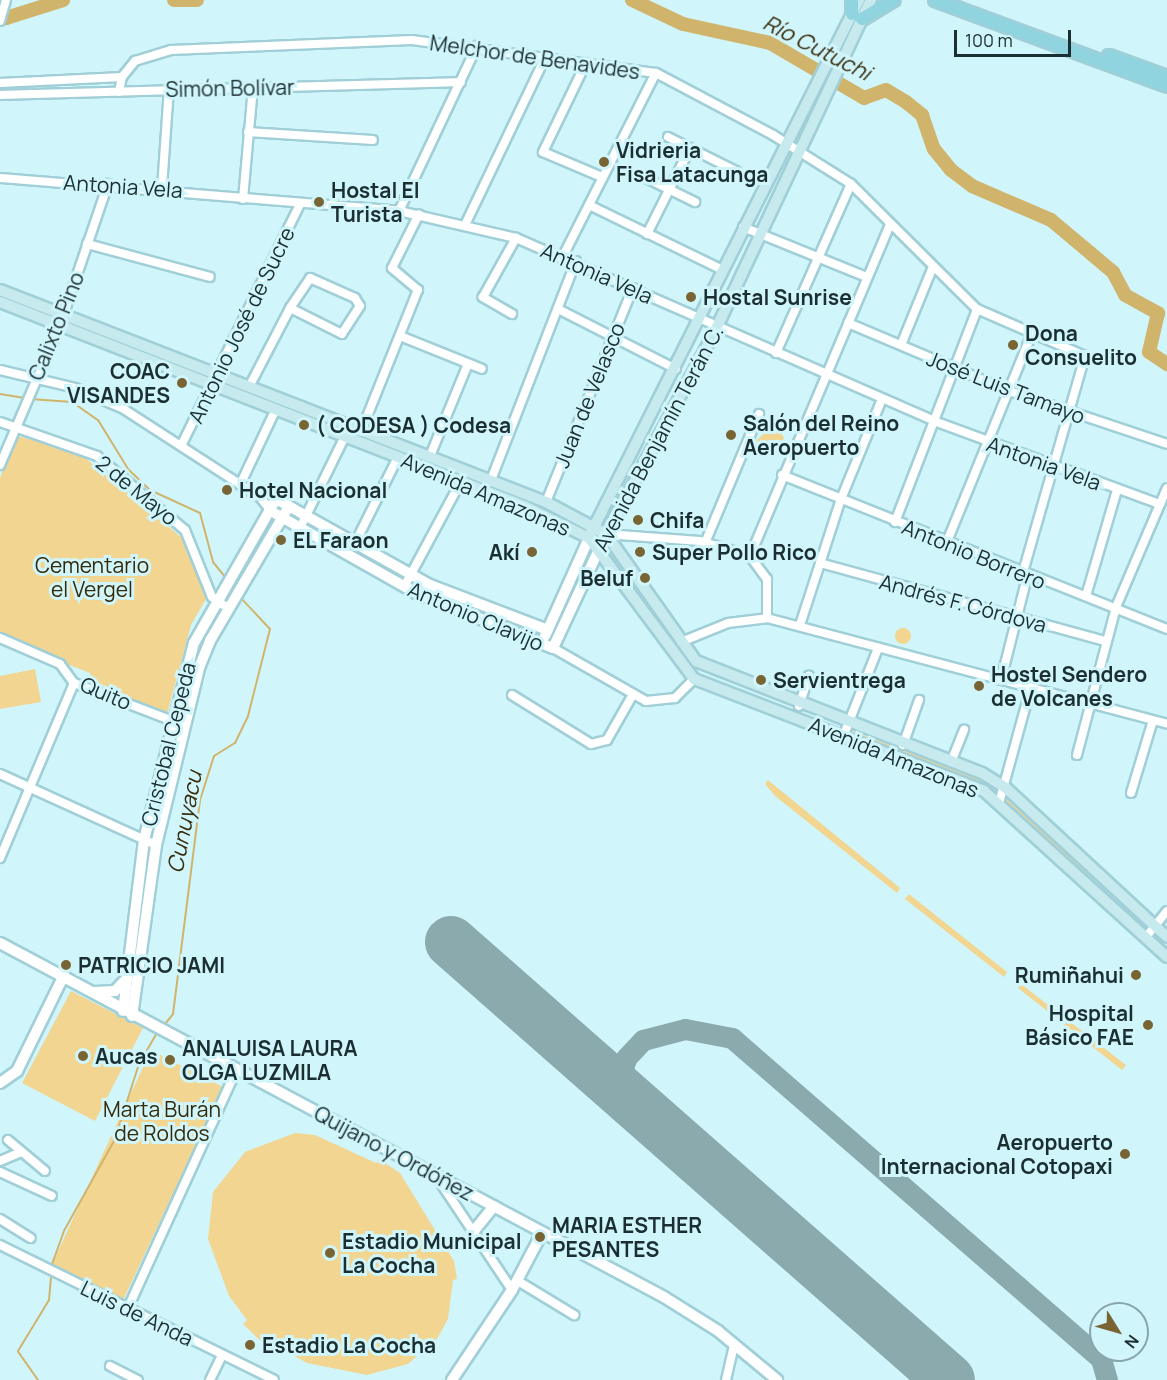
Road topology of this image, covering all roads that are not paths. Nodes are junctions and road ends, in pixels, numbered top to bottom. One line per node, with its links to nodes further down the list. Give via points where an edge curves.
1 (6, 0): 8 (street)
2 (852, 0): 9 (main road)
3 (859, 0): 9 (main road, Avenida Benjamín Terán C.)
4 (871, 0): 9 (main road, Avenida Benjamín Terán C.)
5 (894, 0): 9 (main road)
6 (935, 0): 18 (main road)
7 (954, 0): 14 (main road)
8 (0, 21)
9 (855, 22): 26 (main road, Avenida Benjamín Terán C.); 27 (main road, Avenida Benjamín Terán C.)
10 (477, 46): 11 (street, Melchor de Benavides); 15 (street, Melchor de Benavides, via 412,40 171,50 142,57); 16 (street)
11 (546, 56): 12 (street, Melchor de Benavides); 44 (street)
12 (586, 63): 13 (street, Melchor de Benavides); 30 (street, via 544,150 550,159)
13 (656, 73): 26 (street, Melchor de Benavides); 30 (street)
14 (1167, 77)
15 (122, 78): 17 (street); 21 (street)
16 (461, 82): 19 (street, Simón Bolívar); 41 (street)
17 (0, 83)
18 (1167, 86)
19 (252, 87): 20 (street, Simón Bolívar); 23 (street)
20 (169, 88): 21 (street, Simón Bolívar); 35 (street)
21 (119, 92): 22 (street, Simón Bolívar)
22 (0, 95)
23 (248, 132): 25 (street); 37 (street)
24 (668, 136): 28 (street)
25 (373, 140)
26 (786, 140): 27 (street, Melchor de Benavides); 45 (main road, Avenida Benjamín Terán C.)
27 (800, 147): 34 (street, Melchor de Benavides); 47 (main road, Avenida Benjamín Terán C.)
28 (690, 148): 29 (street); 36 (street)
29 (736, 171)
30 (602, 177): 40 (street)
31 (644, 177): 36 (street)
32 (0, 178): 33 (street, Antonia Vela)
33 (108, 184): 35 (street, Antonia Vela); 49 (street, Calixto Pino)
34 (850, 184): 43 (street, Melchor de Benavides); 51 (street)
35 (162, 188): 37 (street, Antonia Vela)
36 (670, 190): 38 (street); 46 (street)
37 (243, 199): 39 (street, Antonia Vela)
38 (695, 202)
39 (300, 204): 41 (street, Antonia Vela); 79 (street, Antonio José de Sucre)
40 (589, 205): 46 (street); 50 (street)
41 (399, 211): 42 (street, Antonia Vela)
42 (418, 214): 44 (street, Antonia Vela); 70 (street, via 392,268 418,289)
43 (890, 224): 53 (street, Melchor de Benavides); 56 (street)
44 (465, 225): 48 (street, Antonia Vela)
45 (743, 227): 47 (street); 54 (main road, Avenida Benjamín Terán C.)
46 (647, 234): 54 (street)
47 (759, 234): 51 (street); 68 (main road, Avenida Benjamín Terán C.)
48 (516, 238): 50 (street, Antonia Vela); 64 (street, via 483,297)
49 (87, 244): 55 (street); 63 (street, Calixto Pino)
50 (563, 256): 52 (street, Antonia Vela)
51 (817, 257): 56 (street); 73 (street)
52 (576, 261): 57 (street, Antonia Vela); 62 (street)
53 (932, 269): 61 (street, Melchor de Benavides); 72 (street)
54 (723, 270): 65 (main road, Avenida Benjamín Terán C.)
55 (210, 277)
56 (867, 277): 66 (street)
57 (633, 288): 65 (street, Antonia Vela); 71 (street, Juan de Velasco)
58 (0, 290): 63 (main road, Avenida Amazonas)
59 (0, 302): 67 (main road, Avenida Amazonas)
60 (290, 308): 60 (street, via 310,278 355,298 360,306 342,333); 83 (street)
61 (977, 309): 69 (street, Melchor de Benavides); 75 (street)
62 (560, 310): 71 (street); 102 (street)
63 (63, 312): 67 (street, Calixto Pino); 79 (main road, Avenida Amazonas)
64 (512, 314)
65 (701, 323): 68 (street, Antonia Vela); 77 (main road, Avenida Benjamín Terán C.)
66 (848, 323): 72 (street, José Luis Tamayo); 80 (street)
67 (60, 325): 81 (street, Calixto Pino); 82 (main road, Avenida Amazonas)
68 (716, 329): 73 (street, Antonia Vela); 119 (main road, Avenida Benjamín Terán C.)
69 (1032, 333): 84 (street); 87 (street, Melchor de Benavides, via 1085,356)
70 (400, 336): 74 (street); 92 (street)
71 (613, 336): 77 (street); 110 (street, Juan de Velasco)
72 (901, 345): 75 (street, José Luis Tamayo)
73 (776, 353): 80 (street, Antonia Vela)
74 (468, 364): 76 (street); 97 (street)
75 (954, 368): 84 (street, José Luis Tamayo); 89 (street)
76 (482, 369)
77 (676, 369): 117 (main road, Avenida Benjamín Terán C.)
78 (0, 370): 81 (street, Antonio Clavijo)
79 (218, 372): 82 (street, Antonio José de Sucre); 83 (main road, Avenida Amazonas)
80 (826, 375): 85 (street, Antonia Vela); 101 (street)
81 (36, 378): 91 (street, Calixto Pino); 96 (street, Antonio Clavijo, via 122,408)
82 (212, 383): 86 (main road, Avenida Amazonas); 96 (street, Antonio José de Sucre)
83 (250, 385): 92 (main road, Avenida Amazonas)
84 (1009, 391): 87 (street, José Luis Tamayo); 94 (street)
85 (882, 399): 89 (street, Antonia Vela); 109 (street)
86 (276, 409): 93 (main road, Avenida Amazonas); 104 (street)
87 (1069, 413): 95 (street, José Luis Tamayo); 100 (street)
88 (759, 414): 122 (street)
89 (934, 421): 94 (street, Antonia Vela); 116 (street)
90 (0, 422): 91 (street, 2 de Mayo)
91 (16, 426): 99 (street, Calixto Pino); 131 (street, 2 de Mayo, via 97,456 178,522 195,545)
92 (362, 429): 97 (main road, Avenida Amazonas)
93 (345, 436): 98 (main road, Avenida Amazonas); 114 (street)
94 (987, 443): 100 (street, Antonia Vela); 123 (street)
95 (1167, 444)
96 (181, 446): 104 (street, Antonio Clavijo)
97 (430, 456): 102 (main road, Avenida Amazonas)
98 (398, 457): 103 (main road, Avenida Amazonas); 121 (street)
99 (0, 465)
100 (1051, 467): 106 (street, Antonia Vela); 128 (street)
101 (782, 475): 109 (street, Antonio Borrero); 125 (street)
102 (491, 480): 110 (main road, Avenida Amazonas)
103 (461, 481): 120 (main road, Avenida Amazonas); 127 (street)
104 (240, 485): 107 (street, Antonio Clavijo)
105 (1167, 488): 111 (street)
106 (1117, 490): 111 (street, Antonia Vela); 130 (street)
107 (261, 498): 108 (street, Antonio Clavijo); 113 (street, Antonio Clavijo)
108 (276, 499): 112 (street, Antonio Clavijo); 113 (street, Cristobal Cepeda)
109 (841, 500): 116 (street, Antonio Borrero); 126 (street)
110 (546, 502): 117 (main road, Avenida Amazonas)
111 (1160, 504): 133 (street)
112 (289, 506): 114 (street, Antonio Clavijo); 115 (street, Cristobal Cepeda)
113 (270, 510): 115 (street, Antonio Clavijo); 131 (street, Cristobal Cepeda)
114 (307, 516): 118 (street); 121 (street, Antonio Clavijo)
115 (282, 517): 118 (street, Antonio Clavijo); 132 (street, Cristobal Cepeda)
116 (895, 522): 123 (street, Antonio Borrero)
117 (594, 527): 119 (main road, Avenida Amazonas); 120 (main road, Avenida Benjamín Terán C.)
118 (300, 528): 129 (street, Antonio Clavijo)
119 (606, 534): 122 (street); 124 (main road, Avenida Benjamín Terán C.); 141 (main road, Avenida Amazonas)
120 (589, 538): 124 (main road, Avenida Amazonas); 138 (street, Avenida Benjamín Terán C.)
121 (355, 543): 127 (street, Antonio Clavijo)
122 (705, 543): 125 (street)
123 (946, 544): 128 (street, Antonio Borrero)
124 (600, 547): 143 (street, Avenida Benjamín Terán C.); 146 (main road, Avenida Amazonas)
125 (750, 556): 134 (street, via 767,579)
126 (820, 563): 135 (street, Andrés F. Córdova); 136 (street)
127 (413, 575): 129 (street); 138 (street, Antonio Clavijo)
128 (1024, 576): 130 (street, Antonio Borrero); 135 (street)
129 (405, 587): 142 (street, Antonio Clavijo)
130 (1086, 596): 133 (street, Antonio Borrero)
131 (215, 599): 132 (street); 156 (street, Cristobal Cepeda, via 194,643)
132 (230, 604): 158 (street, Cristobal Cepeda, via 199,668)
133 (1116, 607): 137 (street, Antonio Borrero); 140 (street)
134 (767, 618): 136 (street); 141 (street, via 728,623)
135 (1016, 619): 140 (street, Andrés F. Córdova); 147 (street)
136 (800, 625): 144 (street)
137 (1167, 629)
138 (548, 630): 142 (street, Avenida Benjamín Terán C.)
139 (0, 638): 148 (street, Quito, via 60,664)
140 (1106, 641): 153 (street)
141 (681, 642): 154 (main road, Avenida Amazonas, via 708,670)
142 (541, 644): 143 (street, Antonio Clavijo)
143 (553, 648): 151 (street, Antonio Clavijo)
144 (878, 648): 147 (street); 159 (street)
145 (809, 676): 154 (street)
146 (694, 679): 151 (street, Antonio Clavijo, via 683,693 665,701); 161 (main road, Avenida Amazonas)
147 (1001, 680): 149 (street)
148 (74, 683): 156 (street, Quito); 166 (street)
149 (1031, 687): 153 (street); 167 (street)
150 (512, 695): 151 (street, via 591,744 607,740)
151 (632, 696)
152 (920, 700): 162 (street)
153 (1090, 702): 155 (street); 163 (street)
154 (799, 706): 159 (main road, Avenida Amazonas)
155 (1153, 720): 157 (street); 168 (street)
156 (172, 721): 158 (street, Quito); 170 (street, Cristobal Cepeda)
157 (1167, 724)
158 (184, 725): 171 (street, Cristobal Cepeda)
159 (851, 725): 161 (street); 162 (main road, Avenida Amazonas)
160 (964, 729): 164 (street)
161 (843, 737): 169 (main road, Avenida Amazonas, via 984,791)
162 (903, 745): 164 (main road, Avenida Amazonas)
163 (1077, 755)
164 (951, 762): 167 (main road, Avenida Amazonas)
165 (0, 774): 166 (street)
166 (33, 788): 170 (street); 172 (street)
167 (1006, 788): 169 (street); 174 (main road, Avenida Amazonas)
168 (1131, 793)
169 (999, 803): 176 (main road, Avenida Amazonas)
170 (144, 840): 171 (street); 180 (street, Cristobal Cepeda)
171 (156, 845): 182 (street, Cristobal Cepeda)
172 (0, 858)
173 (1167, 911): 174 (street)
174 (1156, 927): 175 (main road, Avenida Amazonas); 176 (street)
175 (1167, 937)
176 (1146, 938): 178 (main road, Avenida Amazonas)
177 (0, 943): 179 (street, Quijano y Ordóñez)
178 (1167, 957)
179 (64, 975): 181 (street, Quijano y Ordóñez); 184 (street, via 17,1071)
180 (127, 978): 181 (street, via 115,991); 182 (street, Cristobal Cepeda)
181 (90, 991): 182 (street, Quijano y Ordóñez)
182 (128, 1014): 183 (street, Quijano y Ordóñez)
183 (237, 1069): 190 (street, Quijano y Ordóñez); 199 (street)
184 (0, 1083)
185 (8, 1140): 186 (street)
186 (21, 1152): 187 (street); 188 (street)
187 (0, 1161)
188 (45, 1171)
189 (0, 1172): 191 (street)
190 (436, 1175): 192 (street, Quijano y Ordóñez); 194 (street)
191 (52, 1196)
192 (494, 1206): 194 (street); 195 (street, Quijano y Ordóñez)
193 (0, 1219): 196 (street)
194 (473, 1232): 198 (street)
195 (542, 1233): 198 (street); 201 (street, Quijano y Ordóñez, via 700,1317)
196 (30, 1238)
197 (0, 1245): 199 (street, Luis de Anda)
198 (515, 1285): 200 (street); 207 (street)
199 (128, 1308): 202 (street, Luis de Anda)
200 (574, 1315)
201 (734, 1344): 208 (street); 209 (street, Quijano y Ordóñez)
202 (222, 1355): 205 (street); 206 (street, Luis de Anda)
203 (110, 1366): 204 (street)
204 (138, 1380)
205 (210, 1380)
206 (274, 1380)
207 (452, 1380)
208 (726, 1380)
209 (777, 1380)

